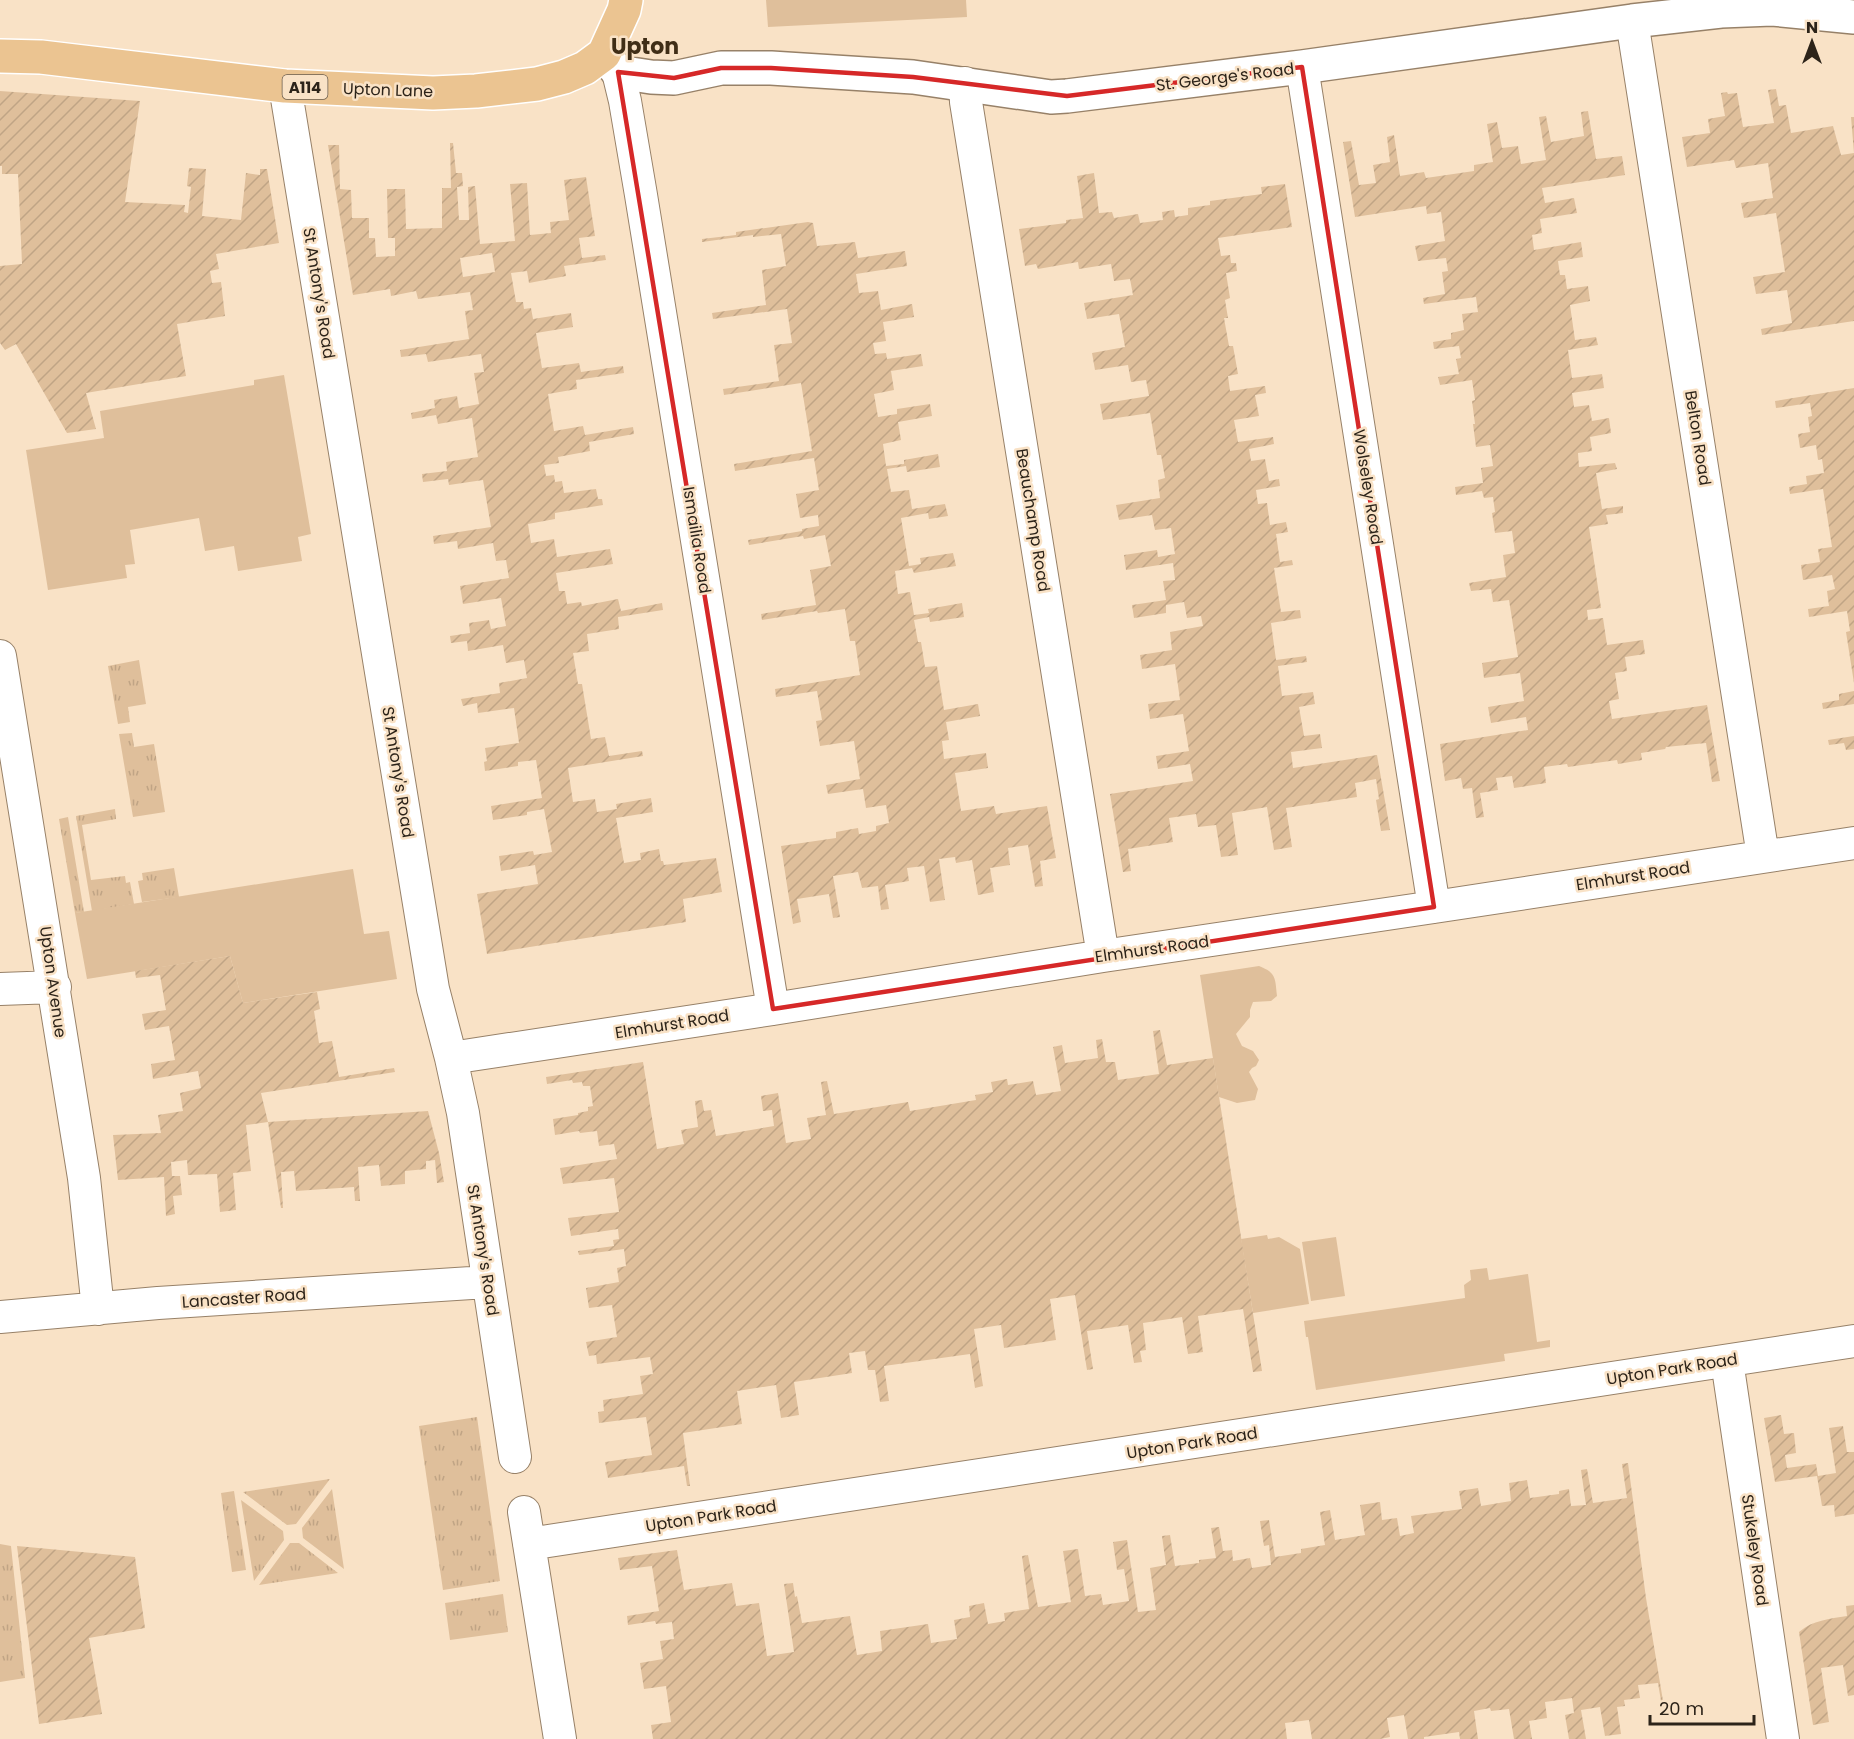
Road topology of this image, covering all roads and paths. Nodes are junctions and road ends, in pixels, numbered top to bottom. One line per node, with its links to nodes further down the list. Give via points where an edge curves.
1 (626, 0): 5 (main road)
2 (1854, 17): 3 (street, St. George's Road, via 1772,9)
3 (1632, 21): 6 (street, St. George's Road); 11 (street, Belton Road)
4 (0, 56): 8 (main road, Upton Lane / A114, via 41,57)
5 (611, 63): 7 (street, St. George's Road, via 651,77 674,78 721,68 771,68); 8 (main road, Upton Lane / A114, via 537,84 476,91 433,93); 16 (street, Ismailia Road, via 625,101)
6 (1302, 67): 7 (street, St. George's Road, via 1051,97); 12 (street, Wolseley Road)
7 (965, 83): 13 (street, Beauchamp Road)
8 (285, 86): 17 (street, St Antony's Road, via 433,989)
9 (0, 656): 14 (street, Upton Avenue)
10 (1854, 843): 11 (street, Elmhurst Road)
11 (1763, 856): 12 (street, Elmhurst Road)
12 (1434, 908): 13 (street, Elmhurst Road)
13 (1103, 956): 16 (street, Elmhurst Road)
14 (55, 987): 15 (street); 19 (street, Upton Avenue, via 84,1178)
15 (0, 989)
16 (773, 1009): 17 (street, Elmhurst Road)
17 (451, 1058): 18 (street, St Antony's Road, via 463,1113)
18 (487, 1282): 19 (street, Lancaster Road); 23 (street, St Antony's Road)
19 (98, 1308): 20 (street, Lancaster Road)
20 (0, 1317)
21 (1854, 1341): 22 (street, Upton Park Road)
22 (1727, 1361): 25 (street, Upton Park Road); 27 (street, Stukeley Road)
23 (515, 1457)
24 (524, 1512): 25 (street)
25 (529, 1544): 26 (street)
26 (560, 1739)
27 (1783, 1739)

